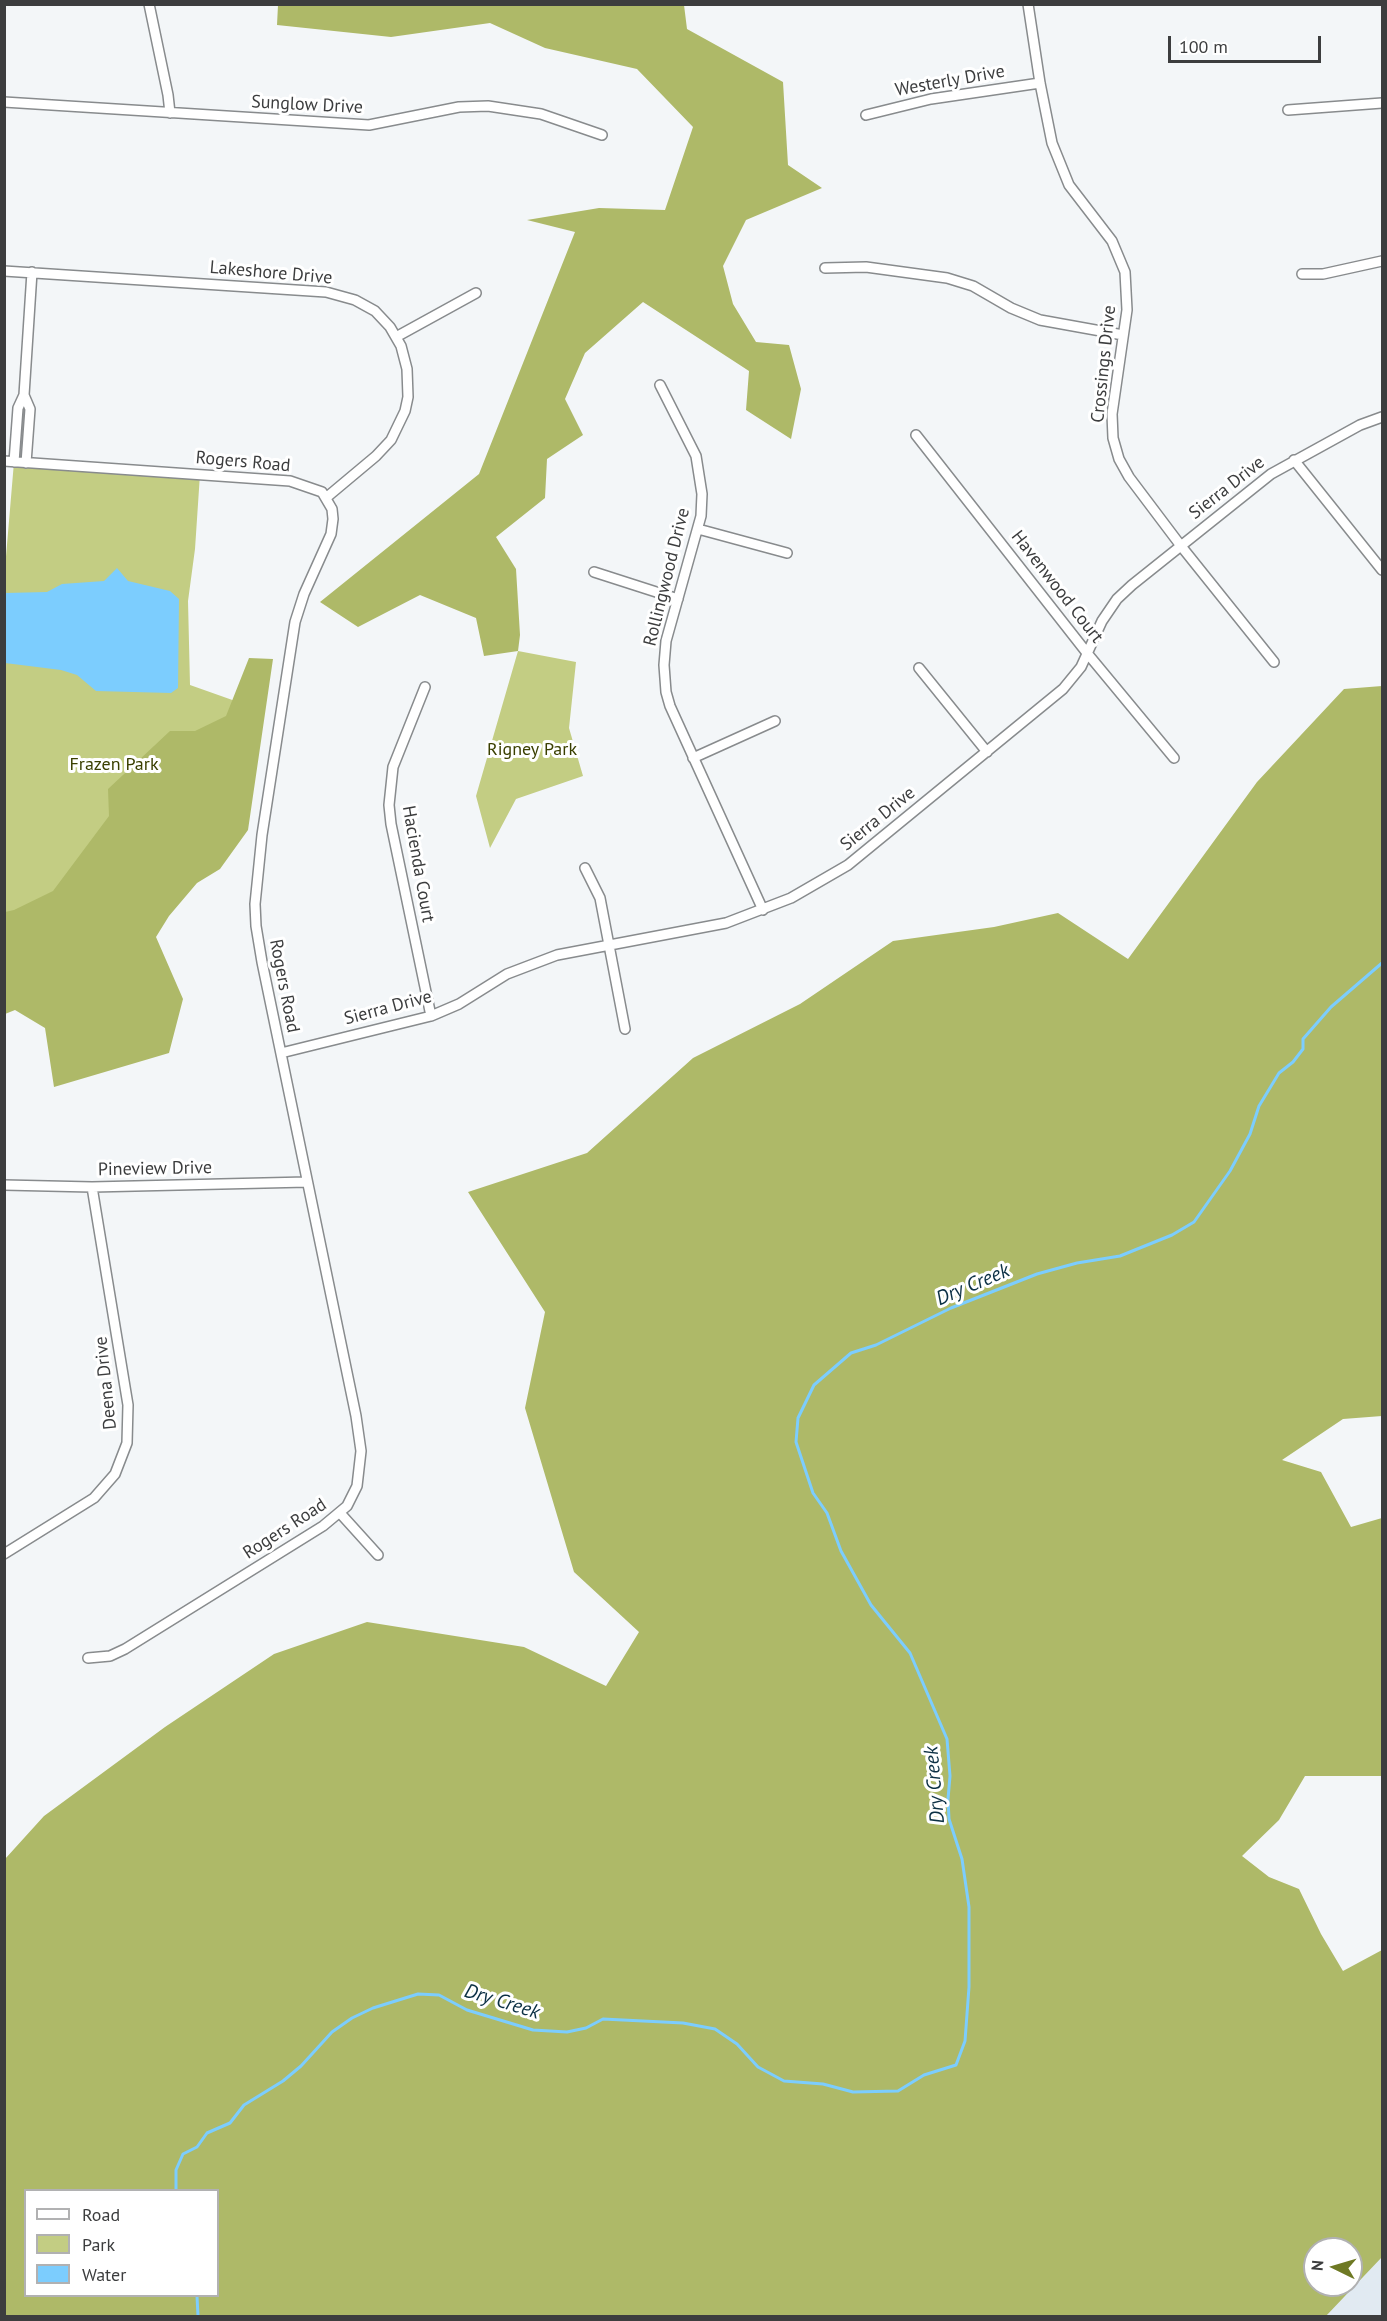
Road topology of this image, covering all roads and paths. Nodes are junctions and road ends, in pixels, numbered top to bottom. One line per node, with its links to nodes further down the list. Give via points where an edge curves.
1 (149, 4): 7 (street)
2 (1028, 4): 3 (street, Crossings Drive)
3 (1040, 82): 8 (street, Westerly Drive, via 931,99); 16 (street, Crossings Drive, via 1052,143 1062,170 1078,198 1112,241 1125,272 1128,296)
4 (4, 102): 7 (street, Sunglow Drive)
5 (1383, 103): 6 (street)
6 (1288, 110)
7 (170, 113): 9 (street, Sunglow Drive, via 369,125 459,107 488,106 541,114)
8 (866, 115)
9 (602, 135)
10 (1383, 261): 14 (street, via 1323,274)
11 (825, 268): 16 (street, via 877,268 947,278 973,286 1040,320)
12 (4, 271): 13 (street, Lakeshore Drive)
13 (32, 272): 17 (street, Lakeshore Drive, via 335,293 375,311); 19 (street)
14 (1302, 274)
15 (476, 292): 17 (street)
16 (1123, 335): 27 (street, Crossings Drive, via 1112,414 1113,438 1129,477)
17 (396, 337): 25 (street, Lakeshore Drive, via 407,369 408,397 401,423 376,456)
18 (660, 385): 26 (street, Rollingwood Drive, via 696,456 702,494)
19 (24, 395): 23 (street, via 18,408); 24 (street, via 30,409)
20 (1383, 417): 22 (street, Sierra Drive)
21 (916, 435): 32 (street, Havenwood Court)
22 (1294, 460): 27 (street, Sierra Drive); 29 (street)
23 (9, 462): 24 (street, Rogers Road)
24 (26, 463): 25 (street, Rogers Road, via 278,480 303,484)
25 (327, 497): 45 (street, Rogers Road, via 332,509 331,534 295,622 256,875 256,926)
26 (698, 529): 28 (street); 31 (street, Rollingwood Drive)
27 (1181, 546): 32 (street, Sierra Drive, via 1117,599 1101,621); 33 (street, Crossings Drive)
28 (788, 553)
29 (1383, 570)
30 (594, 572): 31 (street)
31 (678, 599): 38 (street, Rollingwood Drive, via 666,641 666,692)
32 (1087, 653): 37 (street, Sierra Drive, via 1063,689); 39 (street, Havenwood Court)
33 (1274, 662)
34 (919, 668): 37 (street)
35 (425, 687): 43 (street, Hacienda Court, via 393,767 389,805)
36 (774, 721): 38 (street)
37 (987, 752): 41 (street, Sierra Drive, via 848,865)
38 (693, 758): 41 (street, Rollingwood Drive)
39 (1174, 758)
40 (585, 868): 42 (street, via 600,898)
41 (763, 910): 42 (street, Sierra Drive, via 726,923)
42 (611, 946): 43 (street, Sierra Drive, via 557,955 524,966); 44 (street)
43 (431, 1016): 45 (street, Sierra Drive)
44 (625, 1029)
45 (281, 1053): 46 (street, Rogers Road)
46 (307, 1182): 48 (street, Pineview Drive); 49 (street, Rogers Road, via 360,1440 357,1486)
47 (4, 1185): 48 (street, Pineview Drive)
48 (92, 1187): 50 (street, Deena Drive, via 128,1405 128,1443 114,1474 94,1498)
49 (340, 1514): 51 (street); 52 (street, Rogers Road, via 125,1649 110,1656)
50 (4, 1554)
51 (378, 1555)
52 (88, 1658)

